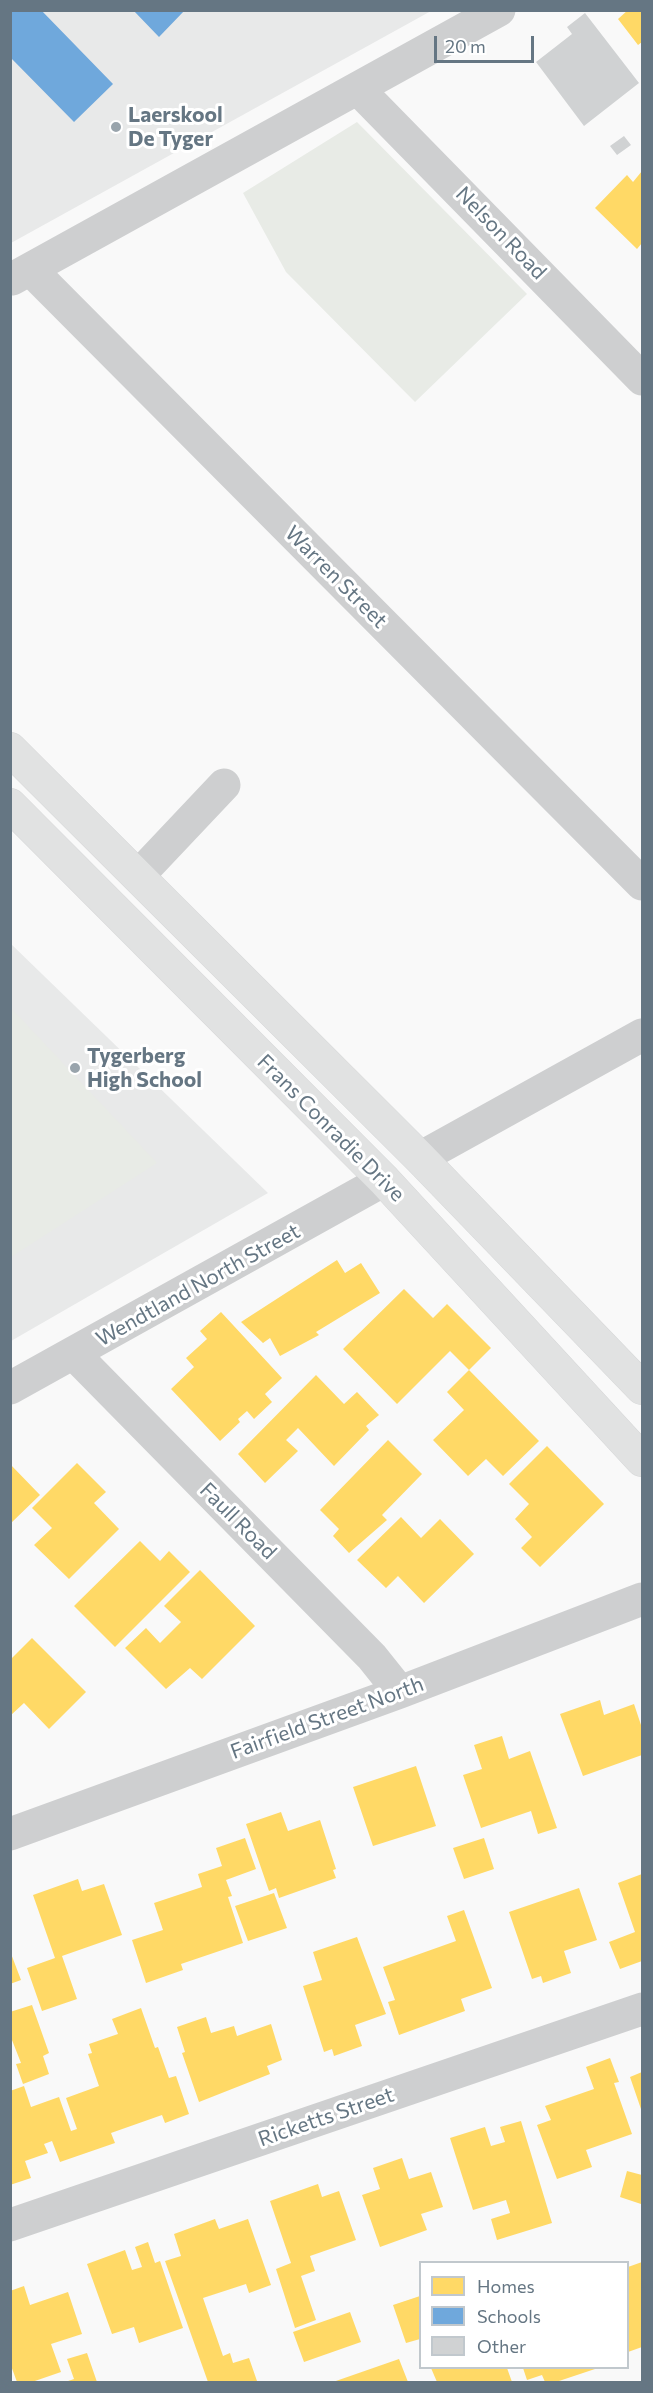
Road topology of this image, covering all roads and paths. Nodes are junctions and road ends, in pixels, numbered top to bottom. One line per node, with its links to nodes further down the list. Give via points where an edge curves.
1 (499, 10): 2 (street)
2 (358, 88): 3 (street); 4 (street, Nelson Road)
3 (20, 274): 9 (street, Warren Street)
4 (642, 379)
5 (10, 749): 8 (main road, Frans Conradie Drive)
6 (224, 785): 8 (street)
7 (10, 805): 12 (main road, Frans Conradie Drive)
8 (139, 875): 11 (main road, Frans Conradie Drive)
9 (642, 884)
10 (642, 1035): 11 (street)
11 (420, 1158): 15 (main road, Frans Conradie Drive)
12 (384, 1180): 13 (street, Wendtland North Street); 16 (main road, Frans Conradie Drive)
13 (74, 1354): 14 (street, Wendtland North Street); 18 (street, Faull Road, via 372,1657)
14 (10, 1388)
15 (642, 1388)
16 (642, 1460)
17 (642, 1599): 18 (street, Fairfield Street North)
18 (399, 1692): 19 (street, Fairfield Street North)
19 (10, 1834)
20 (642, 2009): 21 (street, Ricketts Street)
21 (10, 2225)

